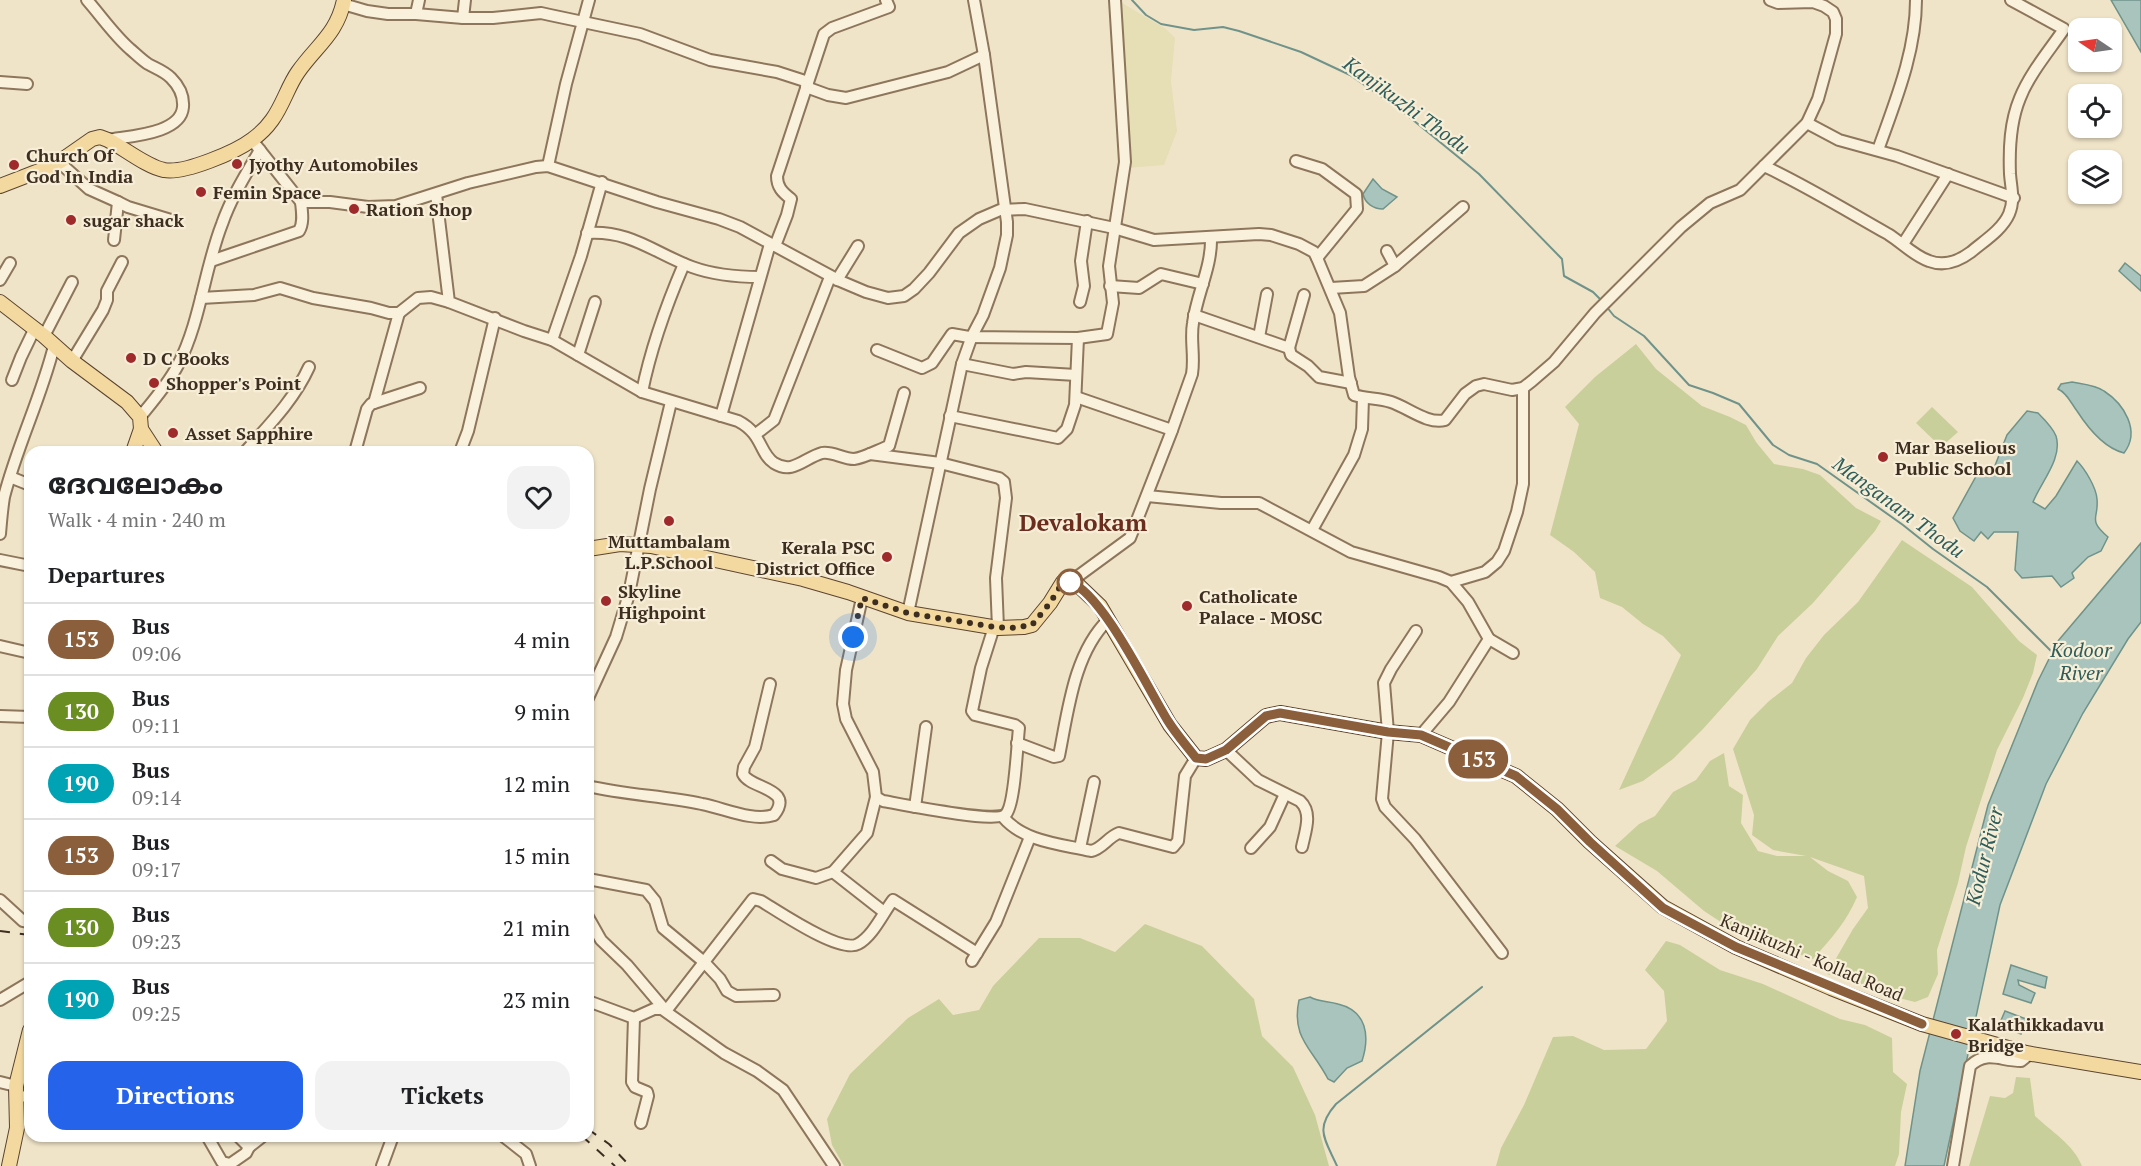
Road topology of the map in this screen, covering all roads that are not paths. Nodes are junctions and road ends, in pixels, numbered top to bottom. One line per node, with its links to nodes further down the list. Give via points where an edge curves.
1 (87, 0): 20 (street, via 127,46 174,80 184,103 183,113 163,130)
2 (419, 0): 12 (street)
3 (465, 0): 13 (street)
4 (589, 0): 14 (street)
5 (886, 0): 18 (street, via 889,8 824,34)
6 (974, 0): 15 (street)
7 (1115, 0): 38 (street, via 1125,162)
8 (1770, 0): 19 (street, via 1813,2 1833,12 1836,19 1836,34 1818,99)
9 (1916, 0): 22 (street, via 1916,21 1905,68)
10 (2011, 0): 31 (street, via 2064,29 2020,97 2011,129)
11 (344, 2): 12 (street, via 367,11); 21 (main road, via 337,25 299,69)
12 (417, 14): 13 (street)
13 (463, 18): 14 (street, via 541,14)
14 (582, 22): 18 (street, via 640,34 710,60 767,70); 25 (street)
15 (984, 55): 18 (street, via 948,72 846,98 828,95); 35 (street)
16 (0, 82): 17 (street)
17 (27, 84)
18 (807, 84): 43 (street, via 777,176 781,192 791,199)
19 (1807, 123): 22 (street, via 1839,140); 26 (street)
20 (108, 140): 21 (main road, via 165,170 184,170); 24 (main road, via 92,139)
21 (256, 145): 33 (street); 47 (street, via 222,222)
22 (1878, 150): 27 (street)
23 (1296, 161): 46 (street, via 1322,169 1356,195 1357,209)
24 (59, 162): 29 (main road); 32 (street, via 89,189)
25 (548, 166): 28 (street); 30 (street)
26 (1764, 166): 42 (street, via 1807,186); 85 (street, via 1740,190 1700,210 1595,313 1554,362)
27 (1948, 174): 31 (street); 42 (street)
28 (602, 182): 39 (street); 43 (street, via 719,219)
29 (0, 186)
30 (436, 194): 33 (street, via 396,206); 63 (street)
31 (2014, 198): 42 (street, via 2009,215 1996,232 1961,260 1944,264 1929,261)
32 (118, 202): 36 (street); 41 (street)
33 (301, 202): 47 (street, via 302,225 298,231)
34 (1463, 207): 51 (street)
35 (1005, 209): 37 (street); 53 (street, via 987,214 959,233 929,273 904,296 879,296); 70 (street, via 1007,235 1000,268)
36 (171, 220)
37 (1087, 221): 38 (street); 65 (street)
38 (1114, 228): 40 (street, via 1154,240); 57 (street)
39 (587, 233): 50 (street, via 631,238); 73 (street)
40 (1211, 237): 46 (street, via 1271,235 1308,249); 56 (street)
41 (114, 240)
42 (1904, 244)
43 (773, 245): 52 (street); 53 (street)
44 (858, 246): 53 (street)
45 (1387, 251): 51 (street)
46 (1317, 258): 58 (street)
47 (211, 261): 61 (street)
48 (122, 262): 78 (street, via 107,291 103,310)
49 (10, 263): 54 (street)
50 (684, 264): 52 (street, via 717,274); 86 (street, via 665,309)
51 (1395, 266): 58 (street, via 1364,286)
52 (760, 277): 92 (street)
53 (834, 278): 96 (street, via 774,420)
54 (0, 280)
55 (72, 282): 69 (street)
56 (1203, 284): 57 (street, via 1161,274 1140,288); 67 (street)
57 (1110, 286): 72 (street, via 1113,303 1107,334)
58 (1331, 288): 83 (street, via 1340,313)
59 (1267, 294): 71 (street)
60 (1304, 295): 75 (street)
61 (201, 298): 66 (street, via 254,295 280,288 389,314); 94 (street, via 177,366)
62 (0, 302): 69 (main road)
63 (449, 302): 66 (street, via 418,298); 68 (street)
64 (595, 303): 77 (street)
65 (1080, 303)
66 (399, 313): 91 (street)
67 (1194, 315): 71 (street); 95 (street, via 1192,374)
68 (495, 318): 73 (street); 101 (street)
69 (40, 332): 74 (main road); 82 (street, via 21,357)
70 (972, 336): 72 (street); 76 (street, via 952,334 932,363 922,368); 79 (street)
71 (1259, 337): 75 (street)
72 (1077, 338): 81 (street)
73 (552, 340): 77 (street)
74 (54, 346): 78 (main road); 104 (street)
75 (1289, 348): 83 (street, via 1291,355 1319,377)
76 (877, 350)
77 (578, 355): 86 (street)
78 (72, 361): 94 (main road, via 128,402)
79 (962, 364): 81 (street, via 1013,374); 93 (street)
80 (309, 367): 99 (street, via 280,412)
81 (1076, 375): 88 (street)
82 (12, 380)
83 (1351, 383): 89 (street, via 1354,395)
84 (420, 388): 91 (street)
85 (1523, 388): 89 (street, via 1476,386 1440,421 1389,401); 114 (street, via 1523,484 1504,551 1485,572)
86 (642, 392): 90 (street)
87 (904, 393): 102 (street, via 889,446)
88 (1076, 397): 93 (street, via 1067,429 1058,438); 95 (street)
89 (1363, 398): 107 (street, via 1362,429 1353,455)
90 (671, 402): 92 (street); 109 (street)
91 (374, 403): 100 (street, via 367,409)
92 (721, 416): 96 (street)
93 (950, 416): 103 (street)
94 (140, 423): 97 (main road); 98 (main road)
95 (1172, 430): 106 (street)
96 (756, 434): 102 (street, via 769,458 787,467 822,453 857,459)
97 (134, 446)
98 (153, 446)
99 (250, 446)
100 (357, 446)
101 (462, 446)
102 (867, 454): 103 (street)
103 (940, 463): 116 (street); 118 (street, via 999,478 1006,487 996,578)
104 (10, 477): 105 (street); 108 (street)
105 (24, 483)
106 (1147, 496): 107 (street, via 1259,503); 113 (street, via 1130,538)
107 (1312, 530): 114 (street, via 1351,552)
108 (0, 534)
109 (639, 543): 110 (main road); 115 (main road, via 803,579); 125 (street, via 616,637)
110 (594, 548)
111 (0, 560): 112 (street)
112 (24, 565)
113 (1070, 582): 117 (main road, via 1078,585); 118 (main road, via 1063,582 1032,625)
114 (1451, 582): 120 (street, via 1468,602)
115 (862, 598): 116 (main road); 137 (street, via 846,670 843,704 846,719 873,772)
116 (908, 613): 118 (main road)
117 (1108, 620): 131 (street, via 1091,639 1082,662 1059,756); 133 (main road, via 1170,724)
118 (996, 628): 131 (street, via 981,668 972,712 1018,727)
119 (1416, 631): 129 (street, via 1385,680)
120 (1489, 639): 123 (street); 130 (street, via 1449,702)
121 (0, 646): 122 (street)
122 (24, 652)
123 (1513, 653)
124 (770, 684): 135 (street, via 755,747 742,774 778,797 779,810 774,815 757,817 701,803)
125 (594, 685)
126 (0, 716): 127 (street)
127 (24, 717)
128 (926, 728): 138 (street)
129 (1388, 732): 130 (main road, Kanjikuzhi - Kollad Road); 132 (main road, Kanjikuzhi - Kollad Road, via 1280,713 1266,716); 151 (street, via 1383,802)
130 (1421, 735): 159 (main road, Kanjikuzhi - Kollad Road, via 1516,776 1663,908 1736,947 1922,1024)
131 (1017, 743): 139 (street, via 1012,798)
132 (1226, 750): 133 (main road, Kanjikuzhi - Kollad Road, via 1206,759); 136 (street, via 1258,780)
133 (1196, 758): 142 (street, via 1185,776 1177,845 1119,833 1094,851)
134 (1094, 782): 142 (street)
135 (594, 787)
136 (1285, 794): 141 (street, via 1302,803 1306,810 1308,821); 143 (street, via 1270,827)
137 (876, 797): 138 (street); 145 (street, via 867,833)
138 (915, 807): 139 (street)
139 (1003, 817): 140 (street)
140 (1030, 837): 142 (street); 148 (street, via 996,922 975,957 893,900)
141 (1302, 847)
142 (1080, 848)
143 (1251, 848)
144 (771, 861): 145 (street, via 782,869 816,878)
145 (833, 872): 148 (street)
146 (594, 880): 152 (street, via 646,890 655,901 663,928)
147 (0, 900): 149 (street)
148 (884, 912): 152 (street, via 860,944 849,946 753,899)
149 (24, 921)
150 (594, 928): 157 (street)
151 (1502, 953)
152 (704, 962): 154 (street, via 727,991 736,996); 157 (street)
153 (24, 986): 155 (street)
154 (774, 995)
155 (0, 1000)
156 (594, 1002): 158 (street)
157 (666, 1011): 158 (street, via 654,1009); 174 (street, via 783,1090)
158 (634, 1018): 164 (street, via 632,1082 648,1096)
159 (2026, 1053): 161 (main road, Kanjikuzhi - Kollad Road); 175 (street, via 2021,1061 1988,1056 1970,1066)
160 (24, 1072): 163 (main road)
161 (2141, 1072)
162 (0, 1082): 163 (street)
163 (21, 1093): 171 (main road)
164 (641, 1123)
165 (210, 1142): 170 (street, via 222,1162 230,1164)
166 (244, 1142): 170 (street)
167 (255, 1142): 170 (street)
168 (391, 1142): 172 (street)
169 (511, 1142): 173 (street, via 526,1154)
170 (249, 1147)
171 (9, 1166)
172 (382, 1166)
173 (531, 1166)
174 (834, 1166)
175 (1953, 1166)

